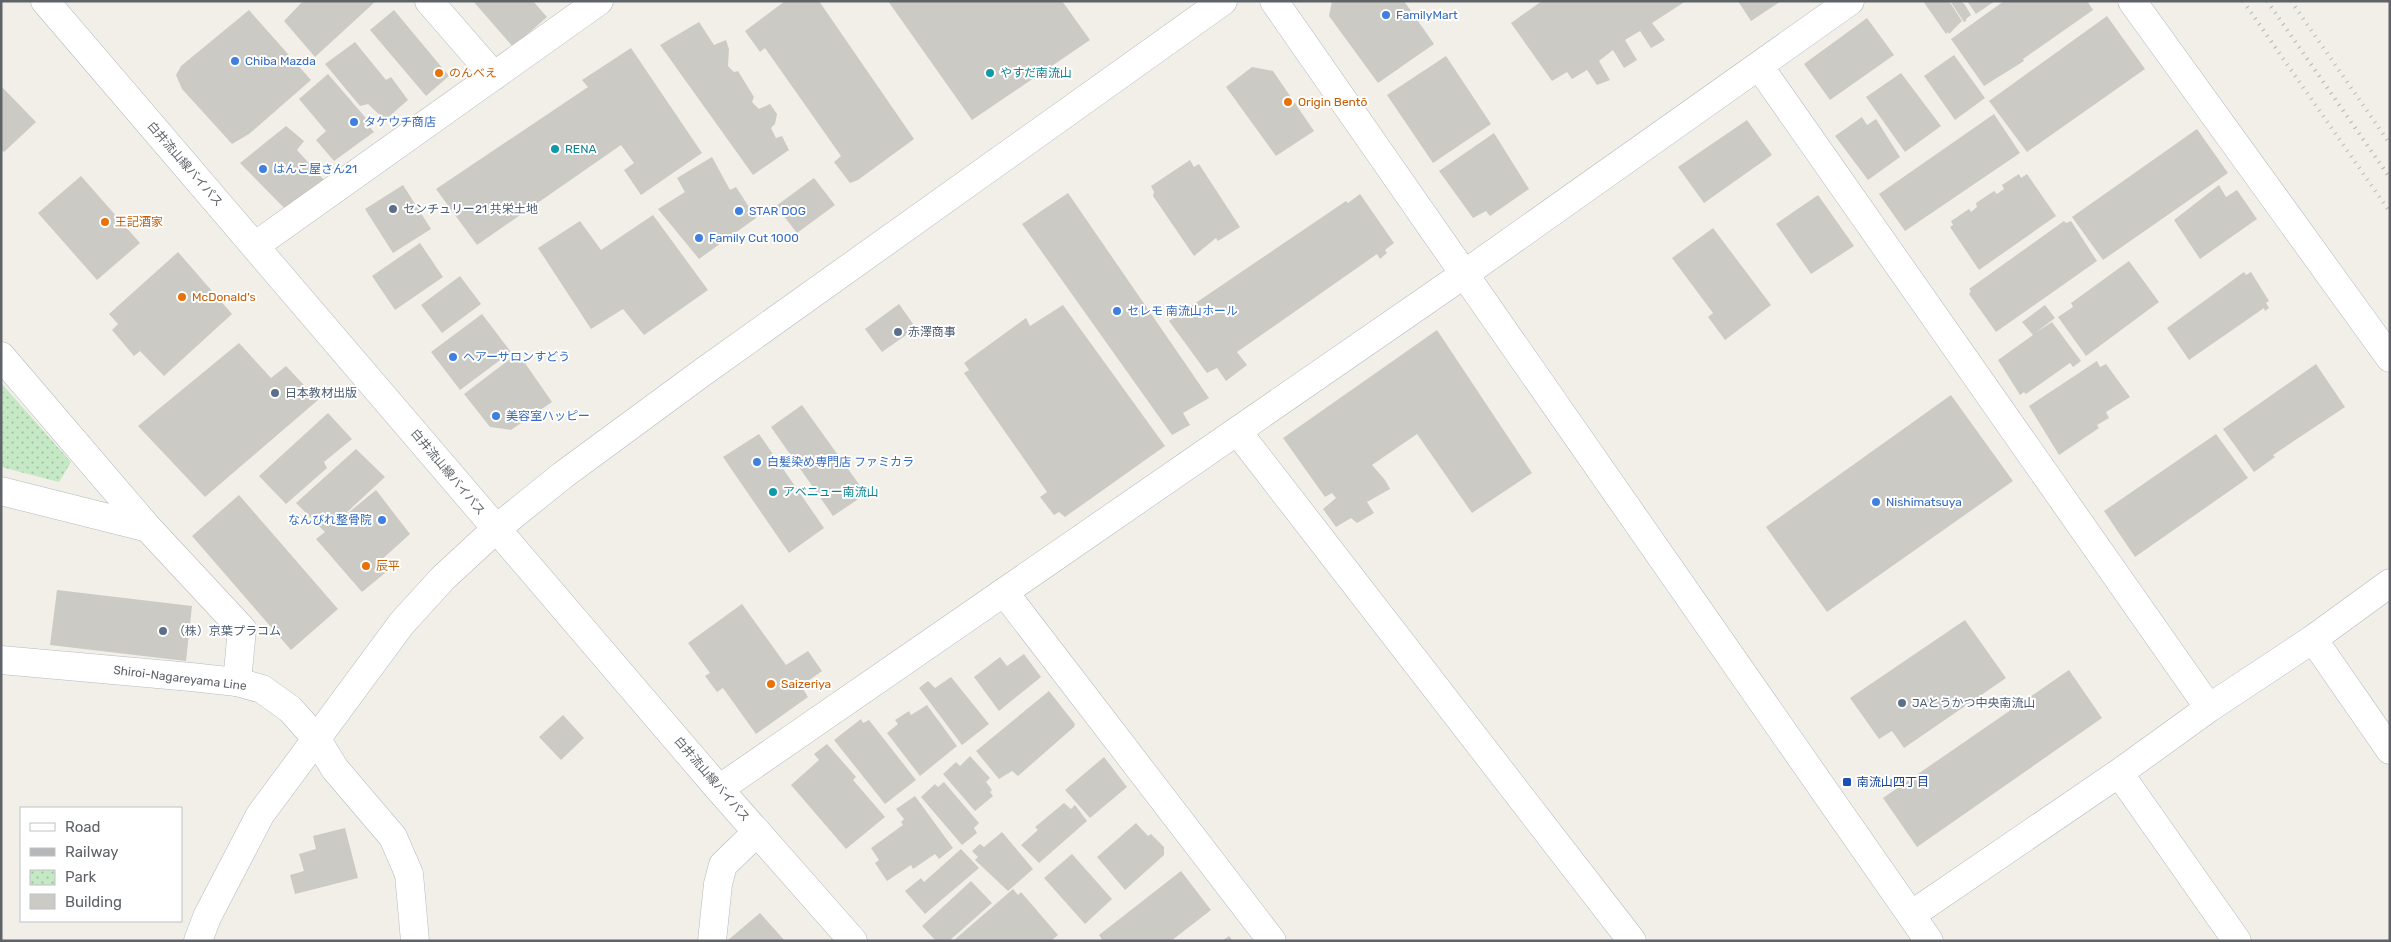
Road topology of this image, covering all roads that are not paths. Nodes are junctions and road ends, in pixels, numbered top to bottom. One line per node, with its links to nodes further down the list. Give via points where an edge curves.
1 (45, 1): 10 (street, 白井流山線バイパス)
2 (429, 1): 9 (street)
3 (600, 1): 9 (street)
4 (1223, 1): 17 (street, via 702,372)
5 (1274, 1): 11 (street)
6 (1850, 1): 8 (street)
7 (2132, 1): 13 (street)
8 (1759, 66): 11 (street); 23 (street)
9 (494, 76): 10 (street)
10 (256, 245): 17 (street, 白井流山線バイパス)
11 (1463, 275): 14 (street); 29 (street)
12 (1, 356): 16 (street)
13 (2390, 358)
14 (1237, 431): 19 (street); 35 (street)
15 (1, 491): 16 (street)
16 (148, 528): 22 (street, via 242,629)
17 (496, 529): 24 (street, via 443,578 402,623); 27 (street, 白井流山線バイパス)
18 (2390, 583): 20 (street)
19 (1004, 592): 27 (street); 34 (street)
20 (2313, 639): 23 (street); 25 (street)
21 (1, 660): 22 (street, Shiroi-Nagareyama Line)
22 (237, 682): 24 (street, Shiroi-Nagareyama Line, via 262,689 290,709)
23 (2209, 708): 26 (street)
24 (316, 738): 30 (street, via 260,815 207,917); 31 (street, Shiroi-Nagareyama Line, via 335,769 394,837 409,874)
25 (2390, 750)
26 (2120, 773): 29 (street); 37 (street)
27 (719, 789): 28 (street, 白井流山線バイパス)
28 (757, 832): 32 (street, via 723,865); 33 (street, 白井流山線バイパス)
29 (1911, 915): 36 (street)
30 (198, 941)
31 (415, 941)
32 (712, 941)
33 (853, 941)
34 (1272, 941)
35 (1632, 941)
36 (1929, 941)
37 (2237, 941)

